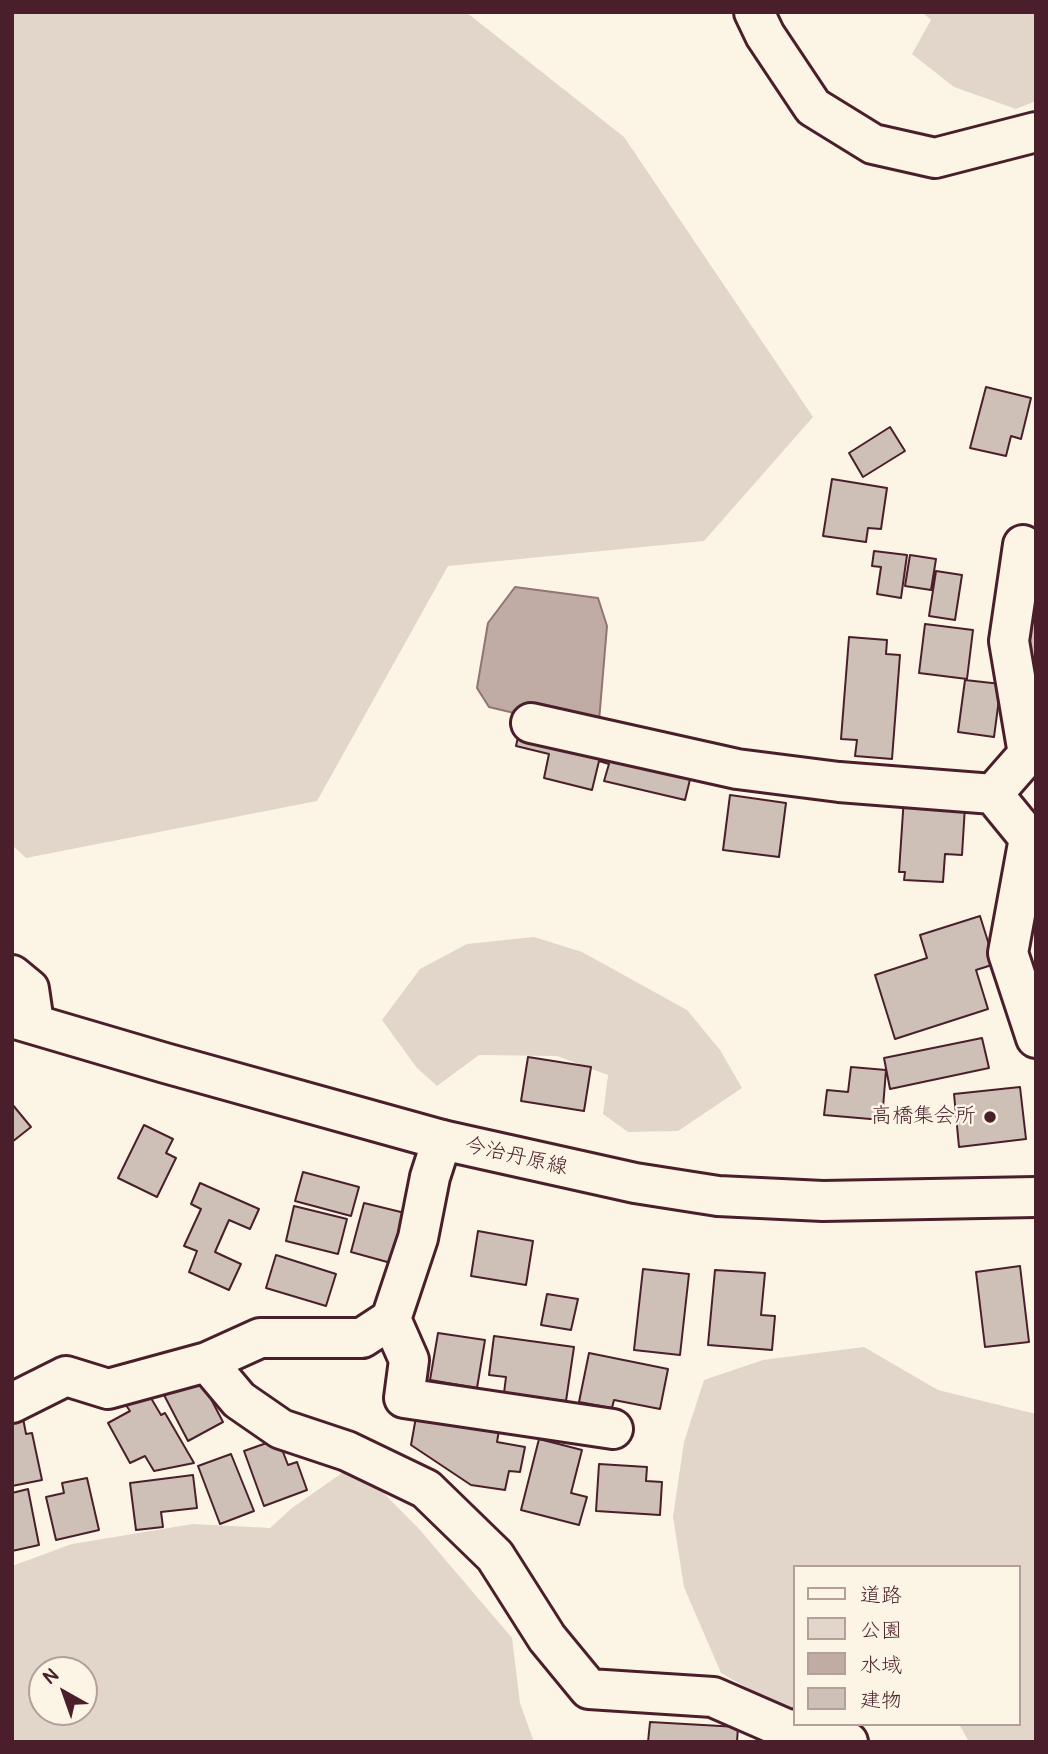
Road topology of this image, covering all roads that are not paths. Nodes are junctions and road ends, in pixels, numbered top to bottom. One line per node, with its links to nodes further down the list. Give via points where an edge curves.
1 (754, 12): 2 (street, via 813,107 873,144 935,158)
2 (1036, 132)
3 (1023, 545): 4 (street, via 1009,641)
4 (1026, 685): 6 (street, via 1028,754)
5 (531, 723): 6 (street, via 737,769)
6 (993, 794): 9 (street, via 1029,838 1008,953)
7 (12, 975): 8 (street, via 29,989)
8 (23, 1021): 10 (street, 今治丹原線)
9 (1036, 1038)
10 (442, 1140): 11 (street, 今治丹原線, via 623,1181 718,1196 823,1201); 12 (street, via 418,1238)
11 (1036, 1197)
12 (391, 1319): 13 (street, via 362,1338 260,1338); 17 (street, via 410,1360 404,1398)
13 (206, 1362): 15 (street, via 108,1389); 18 (street, via 239,1400 281,1429 347,1451 426,1489 495,1556 547,1638 590,1689 713,1697 783,1728)
14 (12, 1373): 15 (street)
15 (66, 1376): 16 (street)
16 (12, 1403)
17 (613, 1429)
18 (848, 1742)

